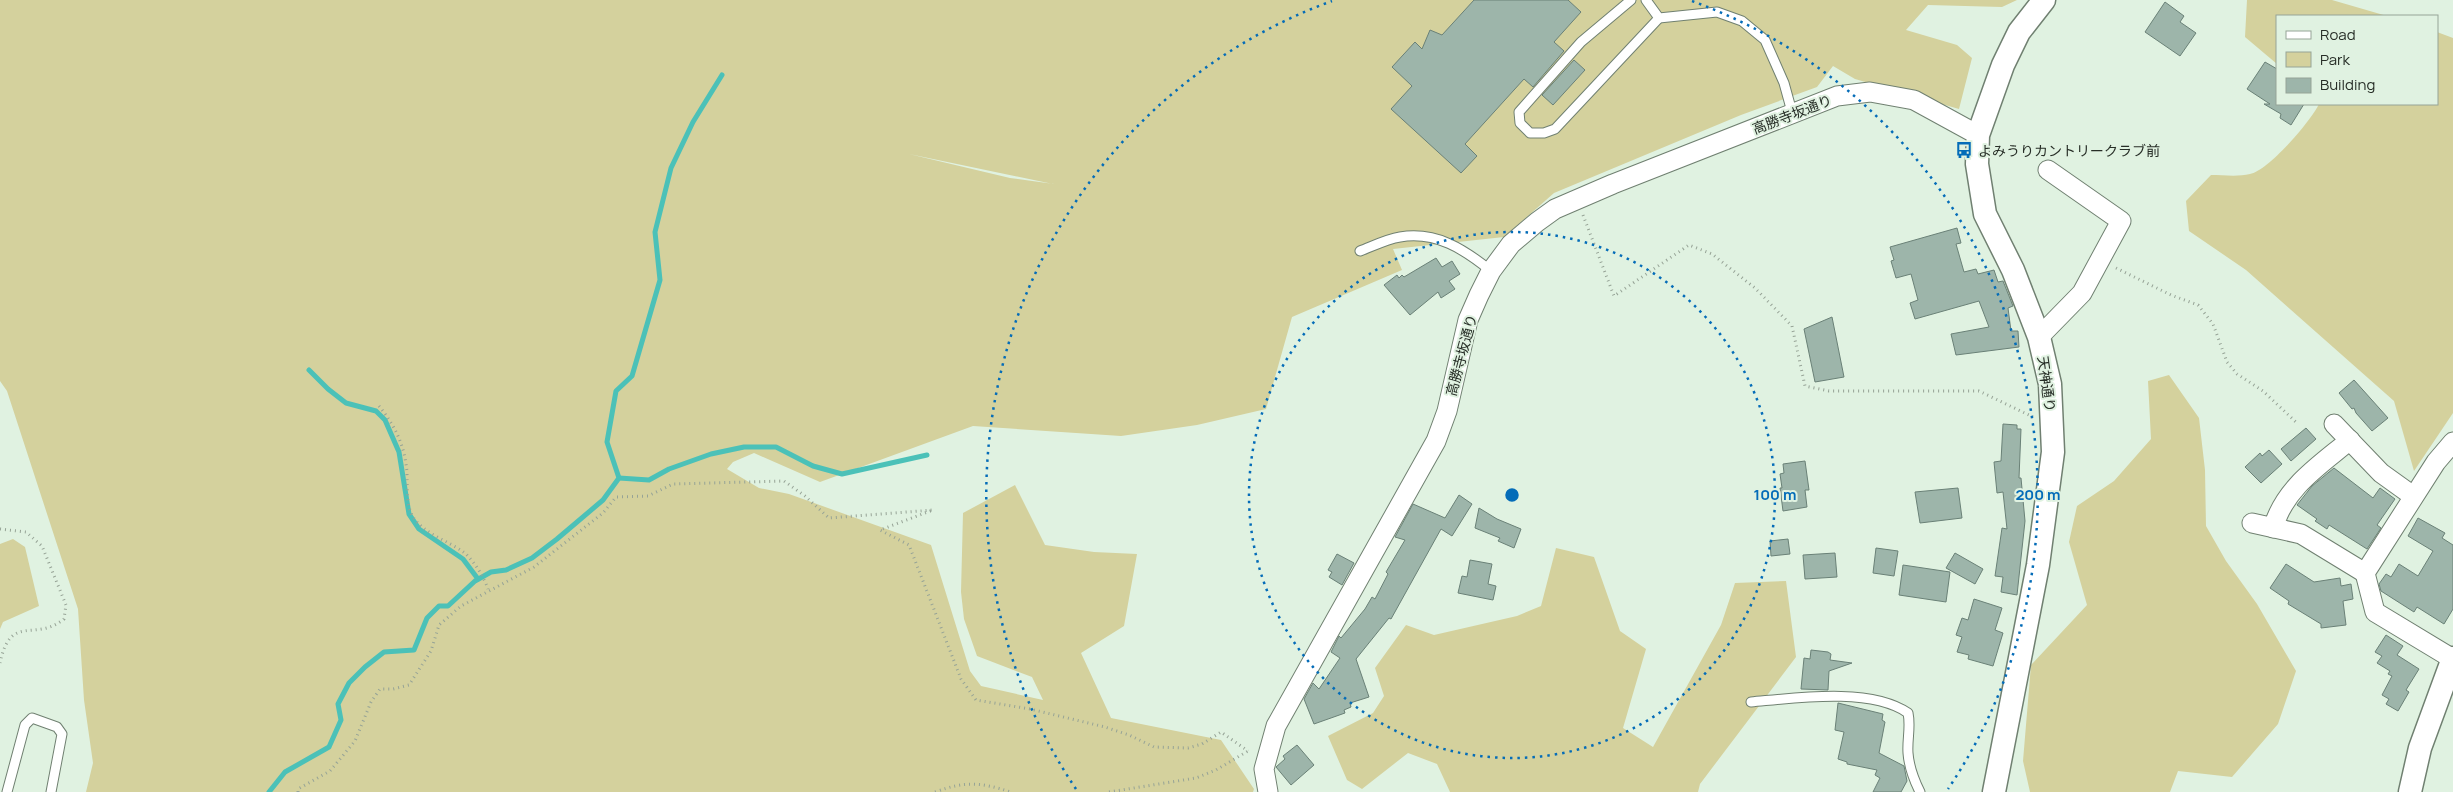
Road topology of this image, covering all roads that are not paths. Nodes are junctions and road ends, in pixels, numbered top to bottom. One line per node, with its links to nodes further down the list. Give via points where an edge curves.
1 (1631, 0): 4 (lane, via 1581,42 1519,112 1520,123 1530,133 1555,129)
2 (1646, 0): 4 (lane)
3 (2044, 0): 6 (street, 天神通り, via 2018,32)
4 (1659, 18): 5 (lane, via 1717,12 1742,21 1765,40 1784,83)
5 (1792, 112): 6 (street, 高勝寺坂通り, via 1837,96 1870,92 1914,100); 9 (street, 高勝寺坂通り, via 1555,210 1511,244)
6 (1978, 135): 10 (street, 天神通り, via 1977,164 1985,214 2013,270)
7 (2048, 170): 10 (street, via 2121,221 2082,293)
8 (1360, 251): 9 (lane, via 1398,237 1420,235 1466,250)
9 (1491, 271): 22 (street, 高勝寺坂通り, via 1468,320 1447,411 1436,441 1276,726 1264,769)
10 (2039, 337): 24 (street, 天神通り, via 2050,384 2053,452 2038,565)
11 (2334, 424): 12 (street)
12 (2350, 440): 14 (street, via 2382,473); 16 (street, via 2301,480 2278,510)
13 (2453, 442): 14 (street)
14 (2414, 496): 17 (street)
15 (2252, 523): 16 (street)
16 (2273, 528): 17 (street, via 2316,541)
17 (2365, 573): 18 (street, via 2375,612)
18 (2453, 659): 25 (street, via 2420,748)
19 (1751, 702): 23 (lane, via 1854,697 1896,705 1908,713 1908,754 1912,778)
20 (7, 792): 21 (lane, via 25,724 32,718 57,726 62,734)
21 (51, 792)
22 (1268, 792)
23 (1920, 792)
24 (1994, 792)
25 (2410, 792)

